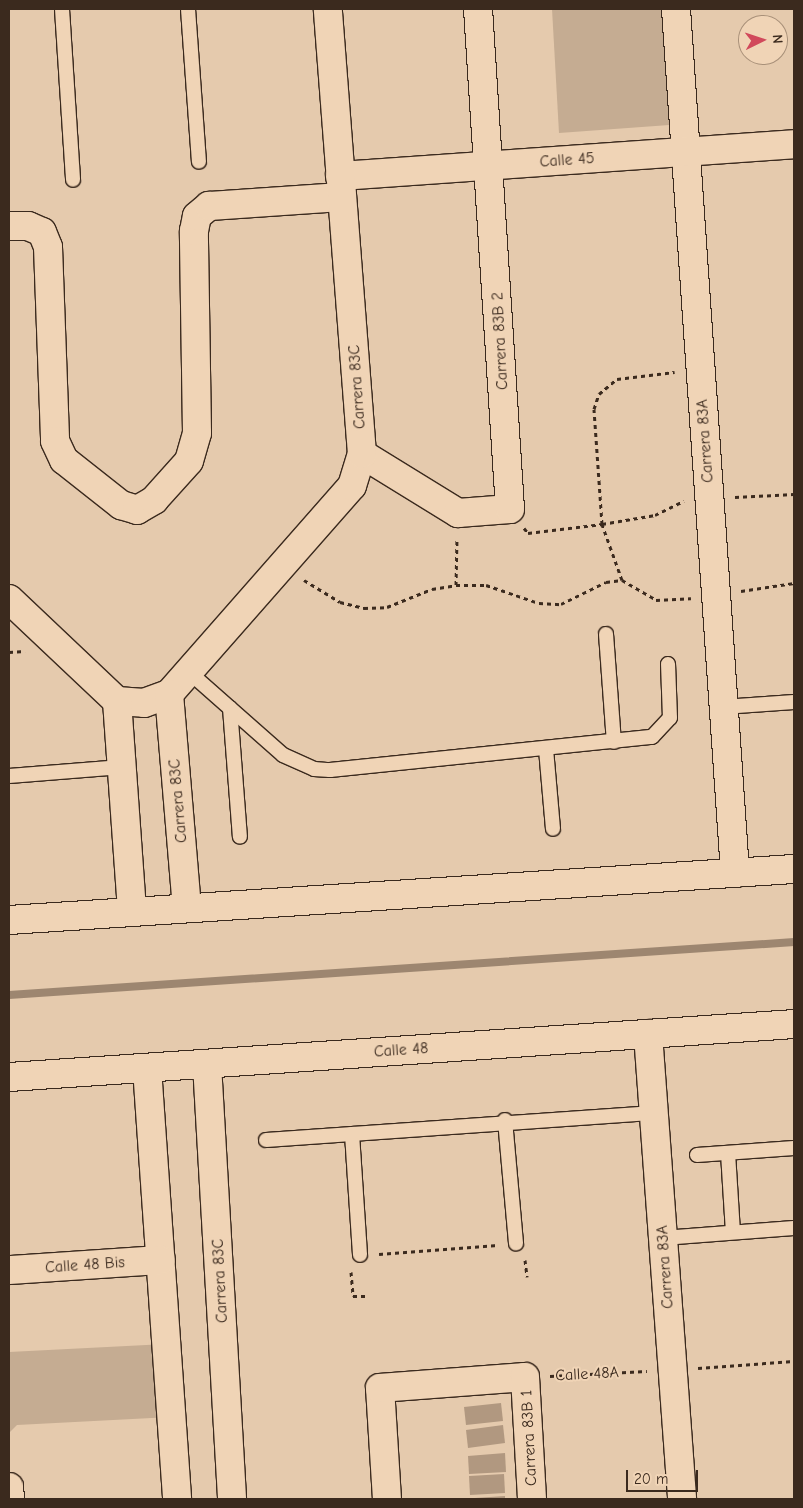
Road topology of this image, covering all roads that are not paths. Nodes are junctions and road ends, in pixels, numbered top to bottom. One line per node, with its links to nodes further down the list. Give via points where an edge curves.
1 (62, 9): 10 (lane)
2 (188, 9): 8 (lane)
3 (328, 9): 11 (street, Carrera 83C)
4 (478, 9): 9 (street, Carrera 83B 2)
5 (676, 9): 7 (street, Carrera 83A)
6 (794, 144): 7 (street, Calle 45)
7 (685, 151): 9 (street, Calle 45); 21 (street, Carrera 83A)
8 (199, 162)
9 (489, 165): 11 (street, Calle 45); 13 (street, Carrera 83B 2, via 510,508 458,513)
10 (73, 180)
11 (341, 187): 12 (street, Calle 45, via 209,206 197,216 194,231 197,433 189,461 154,500 137,510 121,505 64,460 55,441 48,247 42,232 28,226); 13 (street, Carrera 83C)
12 (9, 226)
13 (362, 454): 17 (street, Carrera 83C, via 352,486)
14 (9, 599): 19 (street)
15 (606, 634): 23 (lane)
16 (668, 664): 23 (lane, via 671,710 665,726 652,737)
17 (188, 672): 18 (street, Carrera 83C); 22 (lane)
18 (169, 694): 19 (street, Carrera 83C, via 144,703); 31 (street, Carrera 83C)
19 (117, 701): 25 (street)
20 (794, 702): 21 (lane)
21 (723, 707): 30 (street, Carrera 83A)
22 (230, 708): 24 (lane, via 283,755 314,769); 28 (lane)
23 (614, 742): 24 (lane)
24 (546, 749): 27 (lane)
25 (122, 767): 26 (lane); 32 (street)
26 (9, 776)
27 (553, 829)
28 (240, 837)
29 (794, 869): 30 (street)
30 (735, 873): 31 (street)
31 (187, 907): 32 (street)
32 (132, 910): 33 (street)
33 (9, 920)
34 (794, 1024): 35 (street, Calle 48)
35 (648, 1034): 36 (street, Calle 48); 39 (street, Carrera 83A)
36 (208, 1064): 37 (street, Calle 48); 56 (street, Carrera 83C)
37 (147, 1068): 38 (street, Calle 48); 51 (street)
38 (9, 1077)
39 (654, 1113): 40 (lane); 48 (street, Carrera 83A)
40 (505, 1120): 41 (lane); 49 (lane)
41 (352, 1134): 42 (lane); 50 (lane)
42 (266, 1140)
43 (794, 1148): 44 (lane)
44 (728, 1153): 45 (lane); 47 (lane)
45 (697, 1155)
46 (794, 1228): 47 (lane)
47 (733, 1232): 48 (lane)
48 (663, 1238): 59 (street, Carrera 83A)
49 (516, 1244)
50 (360, 1255)
51 (161, 1260): 52 (street, Calle 48 Bis); 55 (street)
52 (9, 1270)
53 (9, 1486): 54 (street)
54 (10, 1499)
55 (177, 1499)
56 (232, 1499)
57 (387, 1499): 58 (street, Carrera 83B 1, via 380,1388 525,1377)
58 (532, 1499)
59 (682, 1499)

